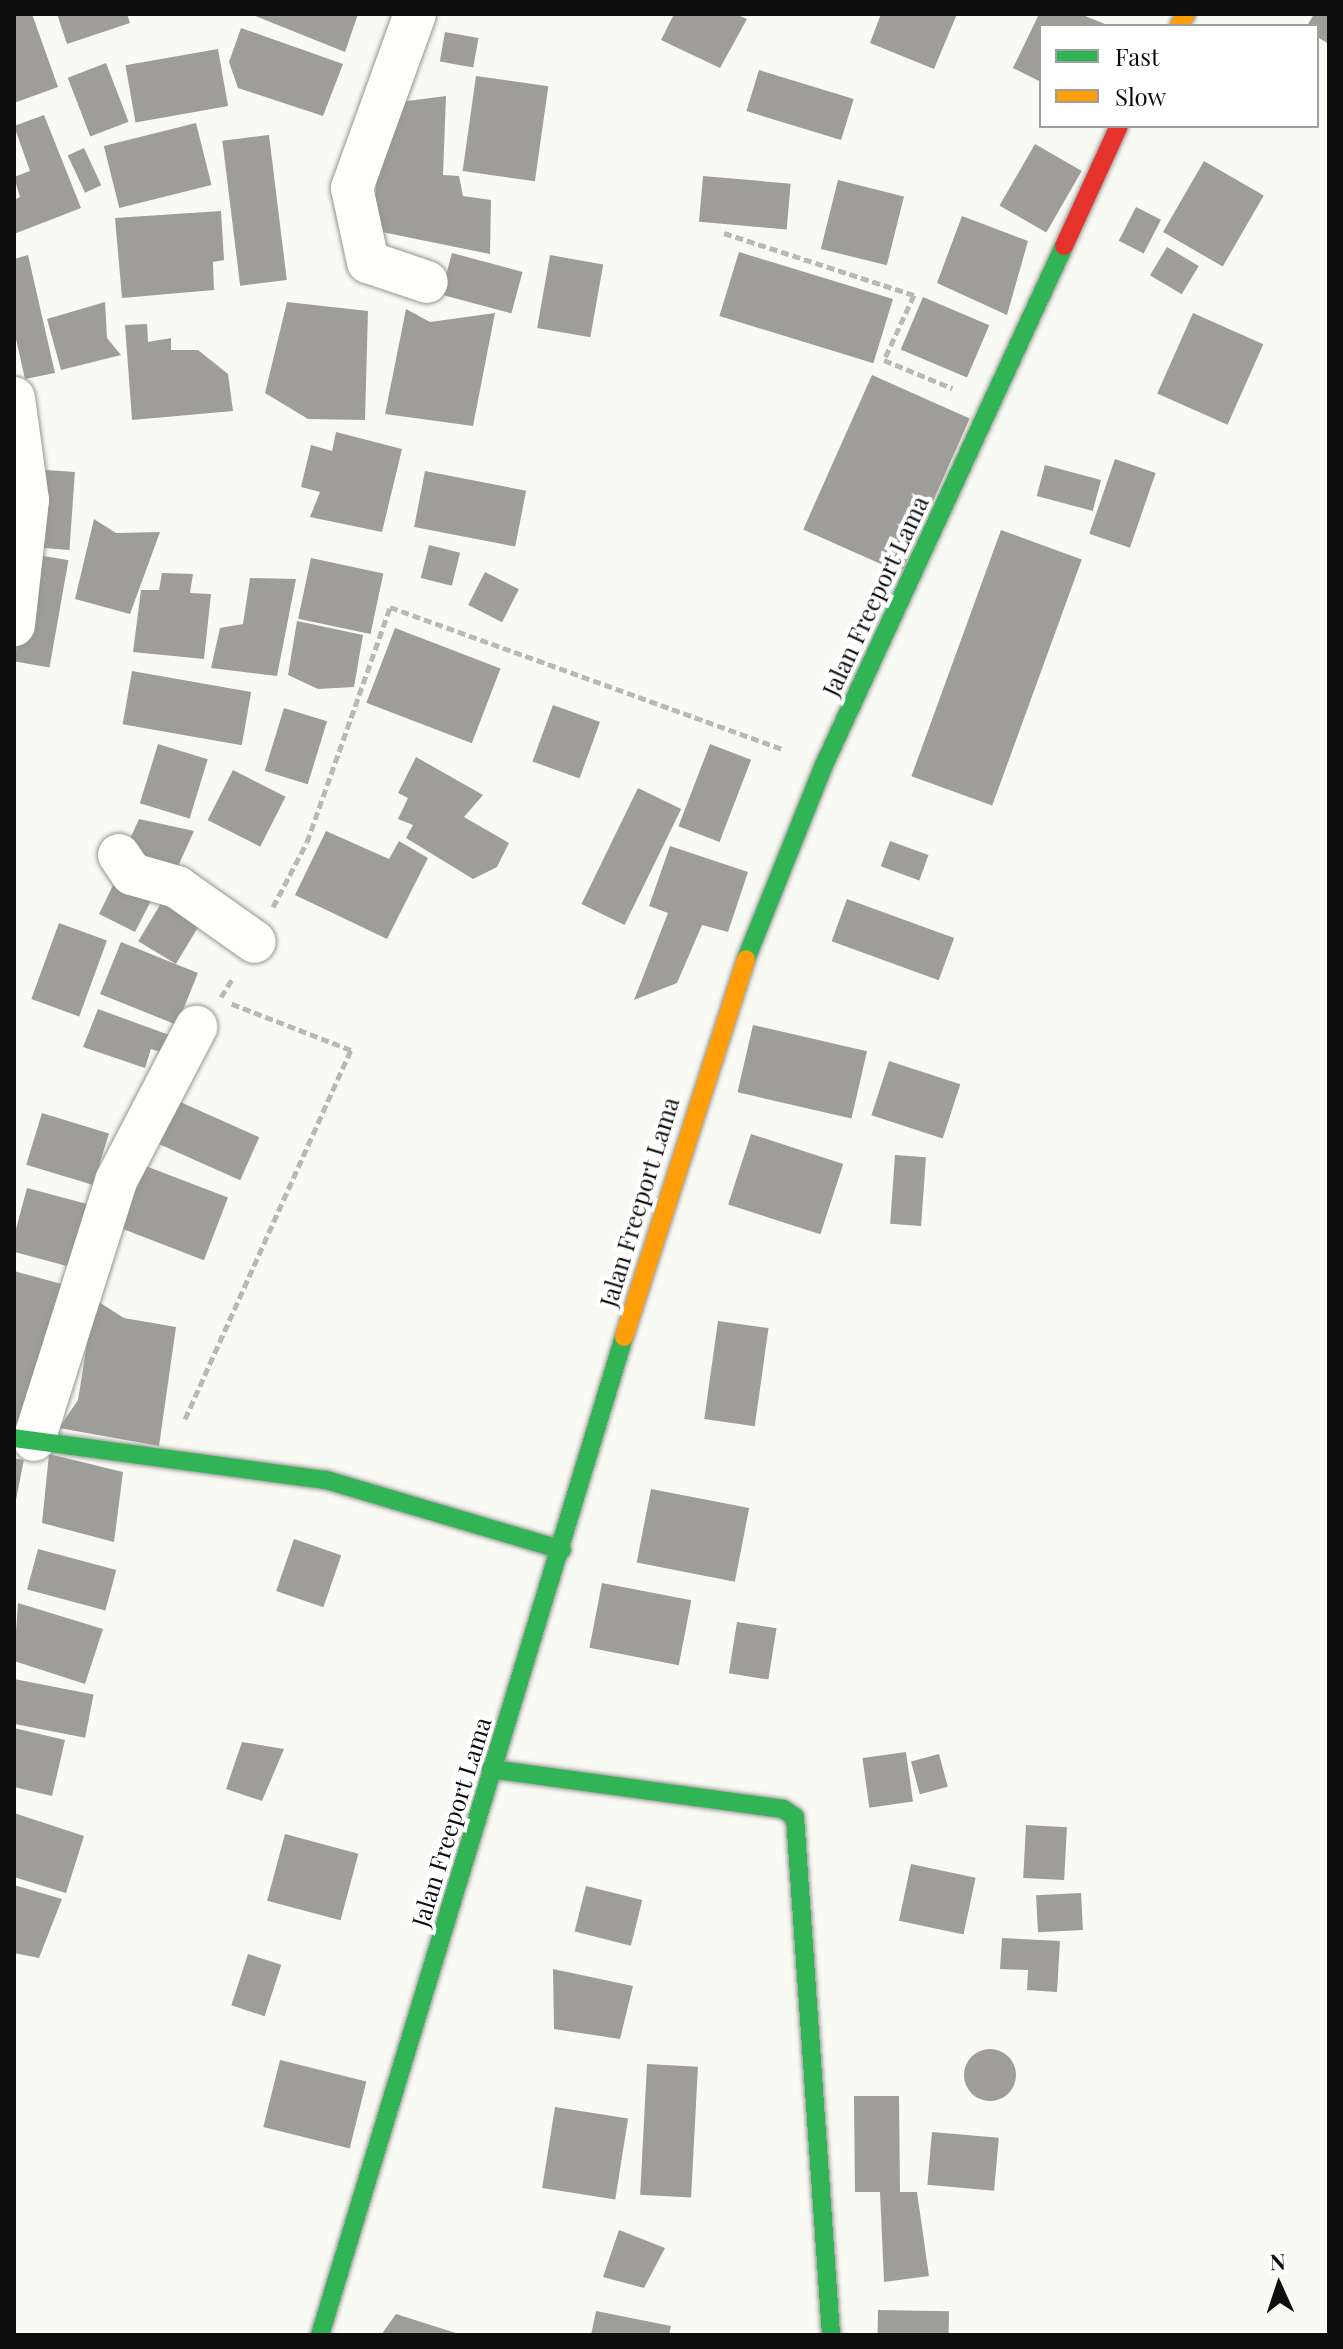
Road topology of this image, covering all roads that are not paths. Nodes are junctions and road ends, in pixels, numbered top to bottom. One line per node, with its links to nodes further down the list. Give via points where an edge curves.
1 (415, 14): 3 (street, via 352,188 368,262)
2 (1118, 128): 10 (street, Jalan Freeport Lama, via 824,765 719,1026)
3 (427, 282)
4 (14, 398): 5 (street, via 28,500)
5 (14, 625)
6 (119, 855): 7 (street, via 132,874 177,887)
7 (255, 942)
8 (196, 1027): 9 (street, via 116,1181)
9 (24, 1439): 10 (street, via 165,1463 326,1480)
10 (562, 1550): 11 (street, Jalan Freeport Lama)
11 (491, 1769): 12 (street, Jalan Freeport Lama); 13 (street, via 677,1800 783,1809 800,1827)
12 (320, 2335)
13 (831, 2335)

